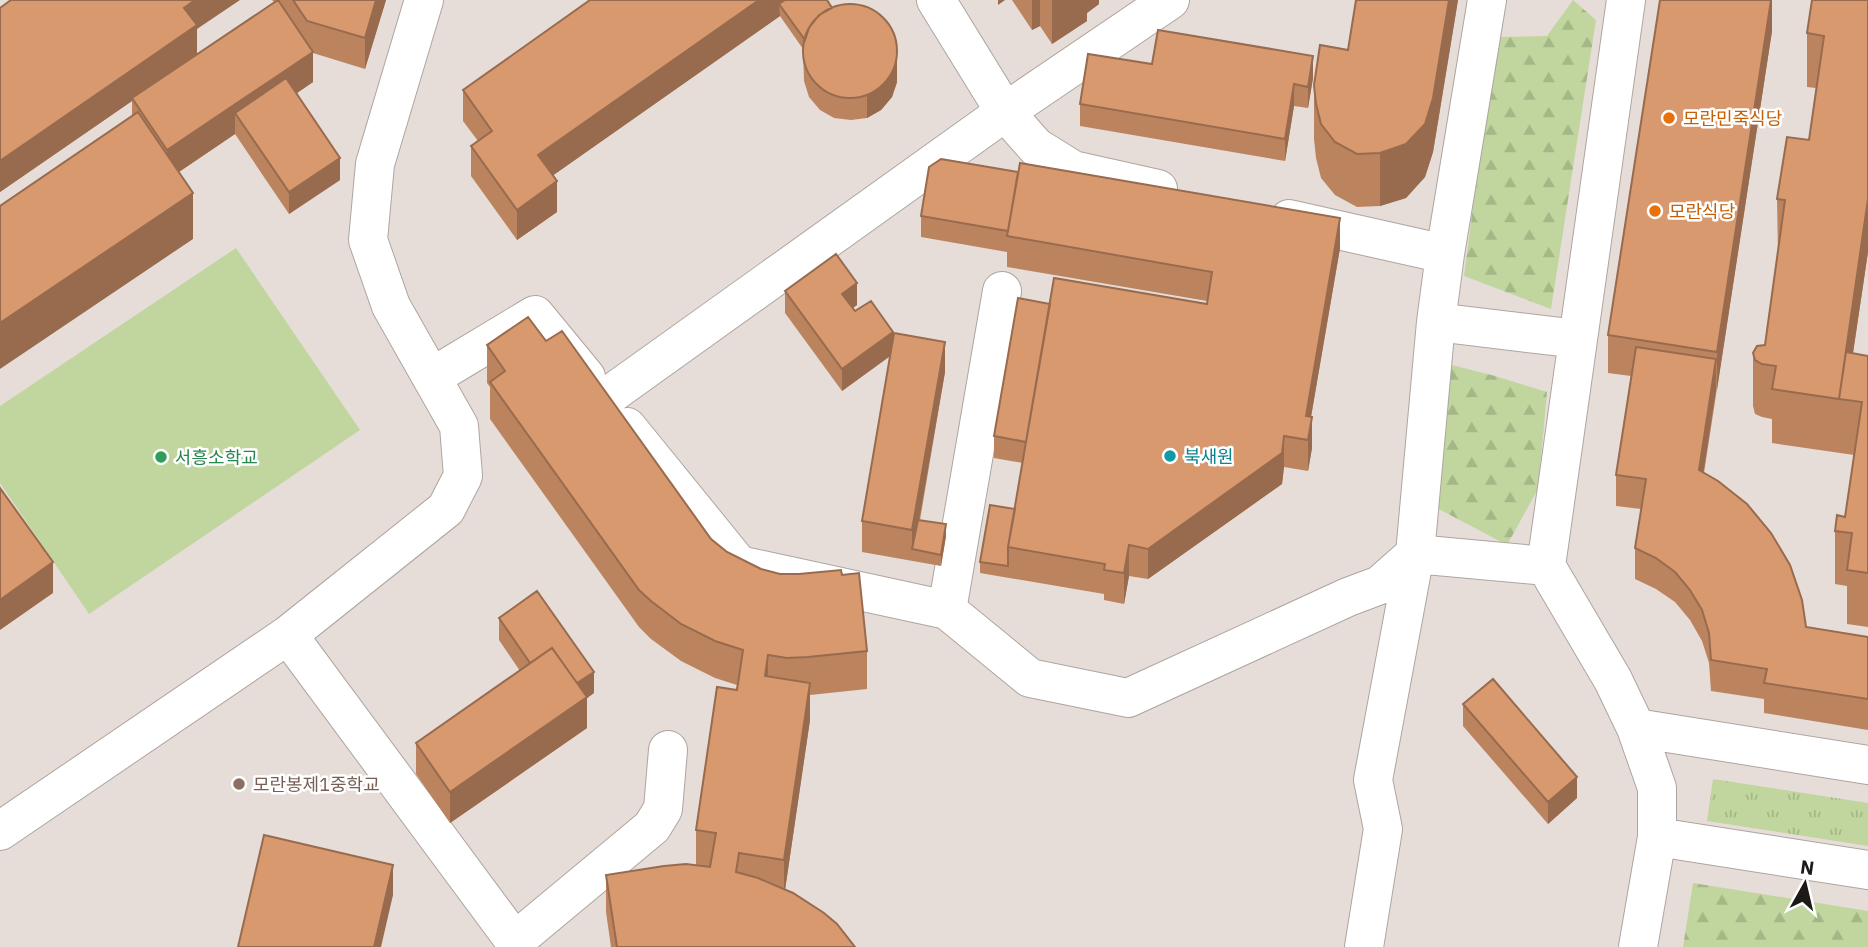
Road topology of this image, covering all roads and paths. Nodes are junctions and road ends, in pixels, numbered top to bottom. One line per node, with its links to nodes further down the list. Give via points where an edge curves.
1 (424, 0): 13 (street, via 375,164 368,240 391,306)
2 (936, 0): 6 (street)
3 (1170, 0): 6 (street)
4 (1487, 0): 9 (street)
5 (1626, 0): 12 (street)
6 (1005, 112): 7 (street, via 1036,147 1073,170); 14 (street)
7 (1193, 197)
8 (1259, 212): 9 (street)
9 (1445, 254): 11 (street)
10 (1002, 290): 17 (street)
11 (1436, 322): 12 (street); 15 (street)
12 (1578, 339): 16 (street)
13 (432, 377): 14 (street, via 535,315); 18 (street, via 459,426 463,477 446,509)
14 (604, 398): 17 (street, via 738,565)
15 (1415, 554): 16 (street); 17 (street, via 1380,585 1128,698 1030,678); 26 (street, via 1373,780 1383,830)
16 (1546, 566): 19 (street)
17 (947, 610)
18 (288, 635): 22 (street); 25 (street)
19 (1636, 728): 21 (street); 23 (street, via 1657,788)
20 (668, 750): 25 (street, via 663,809 652,827)
21 (1868, 765)
22 (0, 831)
23 (1657, 837): 24 (street); 27 (street)
24 (1868, 870)
25 (517, 944)
26 (1364, 947)
27 (1638, 947)

